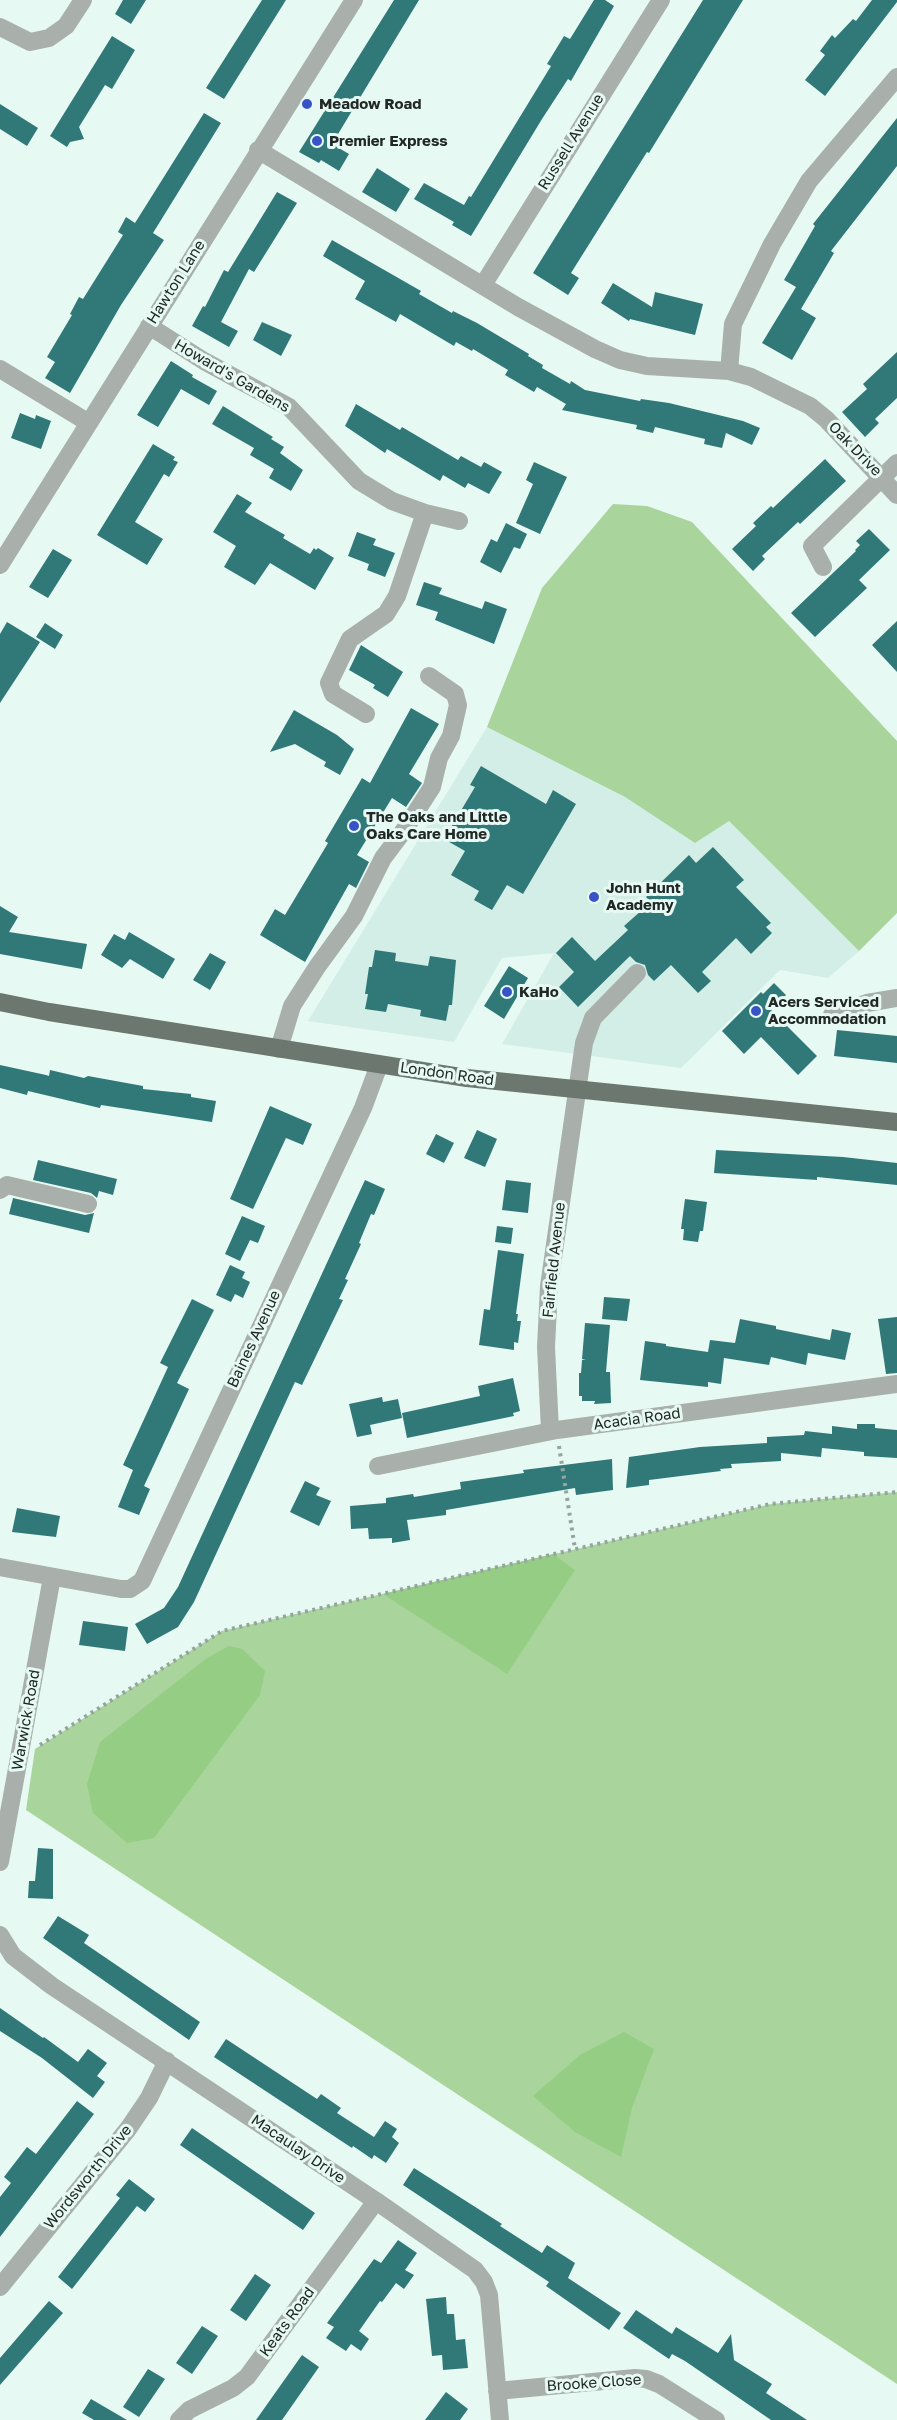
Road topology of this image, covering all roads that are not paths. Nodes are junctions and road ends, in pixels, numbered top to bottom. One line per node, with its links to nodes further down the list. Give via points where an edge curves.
1 (83, 0): 4 (street, via 66,26 49,38 30,42)
2 (354, 0): 6 (street, Hawton Lane)
3 (661, 0): 7 (street, Russell Avenue)
4 (0, 27)
5 (897, 77): 10 (street, via 809,181 772,244 733,324)
6 (258, 150): 7 (street); 8 (street, Hawton Lane)
7 (483, 285): 10 (street, via 565,334 620,360 669,369)
8 (149, 326): 11 (street, Hawton Lane); 15 (street, Howard's Gardens, via 289,407 359,481 392,501)
9 (0, 369): 11 (street)
10 (729, 372): 13 (street, Oak Drive, via 751,377 810,406)
11 (89, 423): 17 (street, Hawton Lane)
12 (897, 463): 13 (street)
13 (882, 478): 14 (street, Oak Drive); 18 (street, via 803,544)
14 (897, 495)
15 (425, 513): 16 (street, Howard's Gardens); 20 (street, via 397,596 386,614 350,639 329,683 333,694)
16 (459, 521)
17 (0, 565)
18 (823, 567)
19 (429, 676): 25 (street, via 455,694 458,705 432,787 383,858 354,916 292,1006)
20 (366, 714)
21 (637, 973): 27 (street, Fairfield Avenue, via 593,1018)
22 (897, 998): 24 (street, via 867,1003)
23 (0, 1002): 25 (main road, London Road)
24 (832, 1016)
25 (279, 1049): 26 (main road, London Road)
26 (379, 1065): 27 (main road, London Road); 35 (street, Baines Avenue, via 363,1108 146,1574 137,1586 130,1588)
27 (575, 1091): 28 (main road, London Road); 32 (street, Fairfield Avenue, via 547,1315)
28 (897, 1122)
29 (0, 1190): 30 (street, via 7,1185)
30 (88, 1204)
31 (897, 1384): 32 (street, Acacia Road)
32 (553, 1431): 33 (street, Acacia Road)
33 (378, 1466)
34 (0, 1567): 35 (street)
35 (52, 1577): 36 (street, Warwick Road)
36 (0, 1862)
37 (0, 1935): 38 (street, Macaulay Drive, via 21,1963)
38 (167, 2061): 39 (street, Macaulay Drive); 40 (street, Wordsworth Drive, via 142,2110)
39 (376, 2201): 41 (street, Macaulay Drive, via 475,2270 484,2282 491,2308); 42 (street, Keats Road, via 247,2378 189,2410)
40 (0, 2288)
41 (497, 2391): 43 (street, Macaulay Drive); 44 (street, Brooke Close, via 646,2379)
42 (179, 2420)
43 (500, 2420)
44 (716, 2420)

